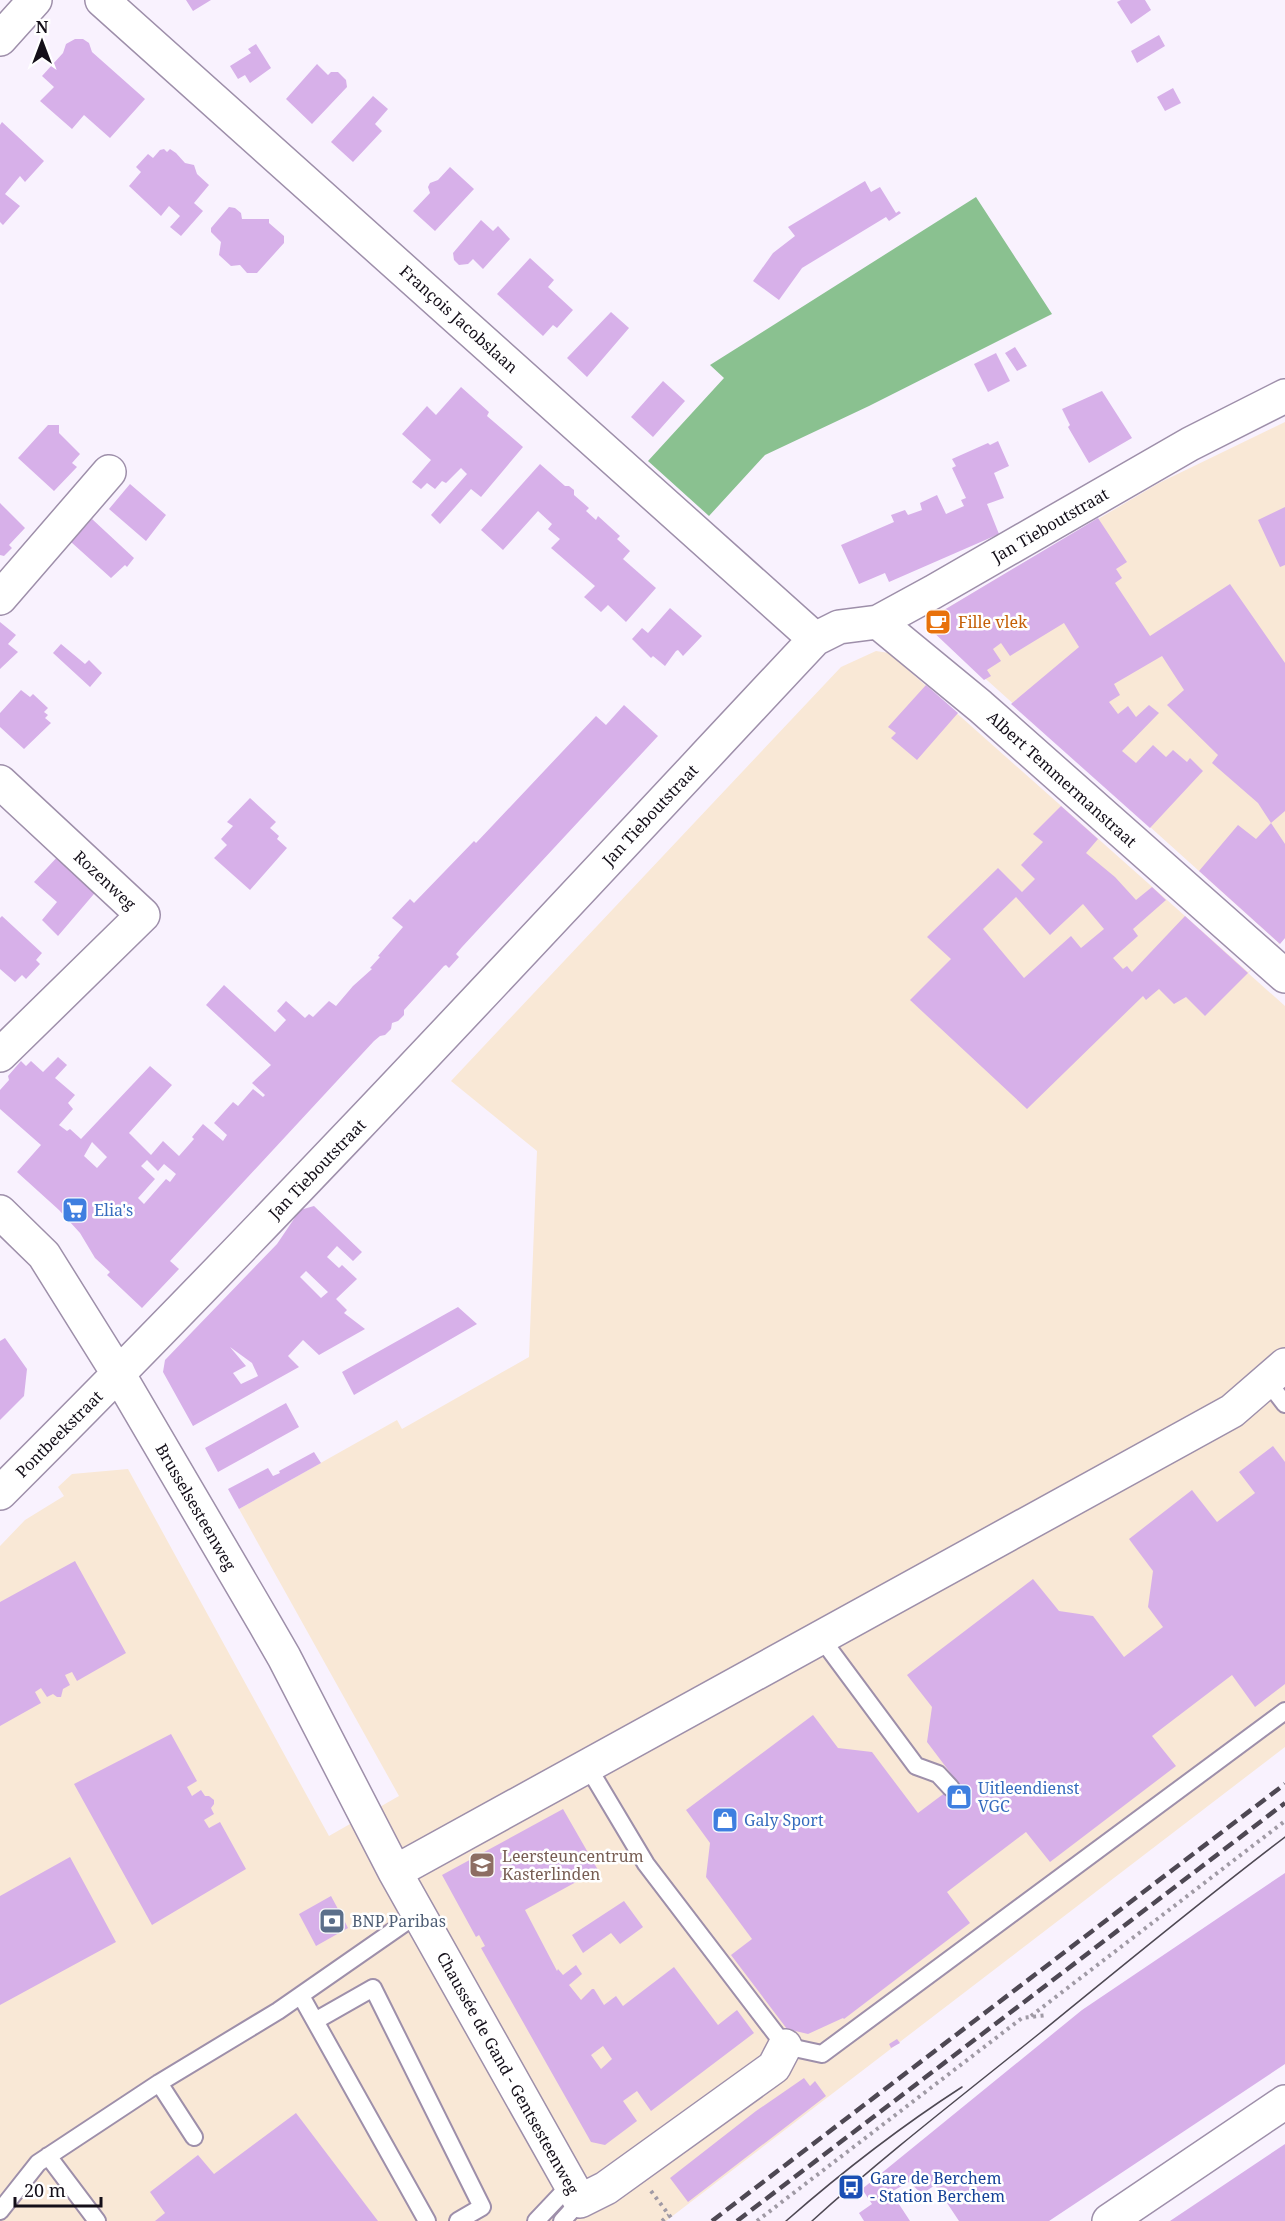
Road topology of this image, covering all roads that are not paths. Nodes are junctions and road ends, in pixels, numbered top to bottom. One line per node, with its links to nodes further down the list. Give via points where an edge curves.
1 (34, 0): 3 (street)
2 (102, 0): 8 (street, François Jacobslaan)
3 (0, 39)
4 (1285, 396): 7 (street, Jan Tieboutstraat, via 1190,444)
5 (109, 472): 6 (street)
6 (0, 598)
7 (878, 622): 8 (street, Jan Tieboutstraat, via 839,627); 10 (street, Albert Temmermanstraat, via 980,706)
8 (815, 639): 13 (street, Jan Tieboutstraat)
9 (0, 782): 11 (street, Rozenweg, via 142,915)
10 (1285, 976)
11 (0, 1055)
12 (0, 1212): 13 (street, Brusselsesteenweg, via 44,1255)
13 (119, 1375): 15 (street, Pontbeekstraat); 20 (street, Brusselsesteenweg, via 284,1657)
14 (1279, 1383): 16 (street)
15 (0, 1493)
16 (822, 1638): 18 (street); 19 (lane, via 916,1766 938,1774)
17 (1285, 1711): 25 (lane, via 822,2054)
18 (588, 1767): 21 (street); 25 (lane, via 646,1864)
19 (951, 1788)
20 (368, 1818): 21 (street, Chaussée de Gand - Gentsesteenweg)
21 (395, 1872): 22 (street, Chaussée de Gand - Gentsesteenweg)
22 (419, 1913): 23 (lane); 30 (street, Chaussée de Gand - Gentsesteenweg)
23 (301, 1996): 24 (lane); 26 (lane)
24 (315, 2021): 33 (lane); 34 (lane, via 373,1988 482,2207)
25 (785, 2046): 30 (street, via 774,2067 606,2188)
26 (159, 2083): 28 (lane); 29 (lane)
27 (1285, 2102): 36 (street)
28 (194, 2137)
29 (48, 2156): 31 (lane); 32 (lane)
30 (571, 2202): 35 (lane)
31 (0, 2211)
32 (97, 2221)
33 (427, 2221)
34 (458, 2221)
35 (536, 2221)
36 (1108, 2221)

